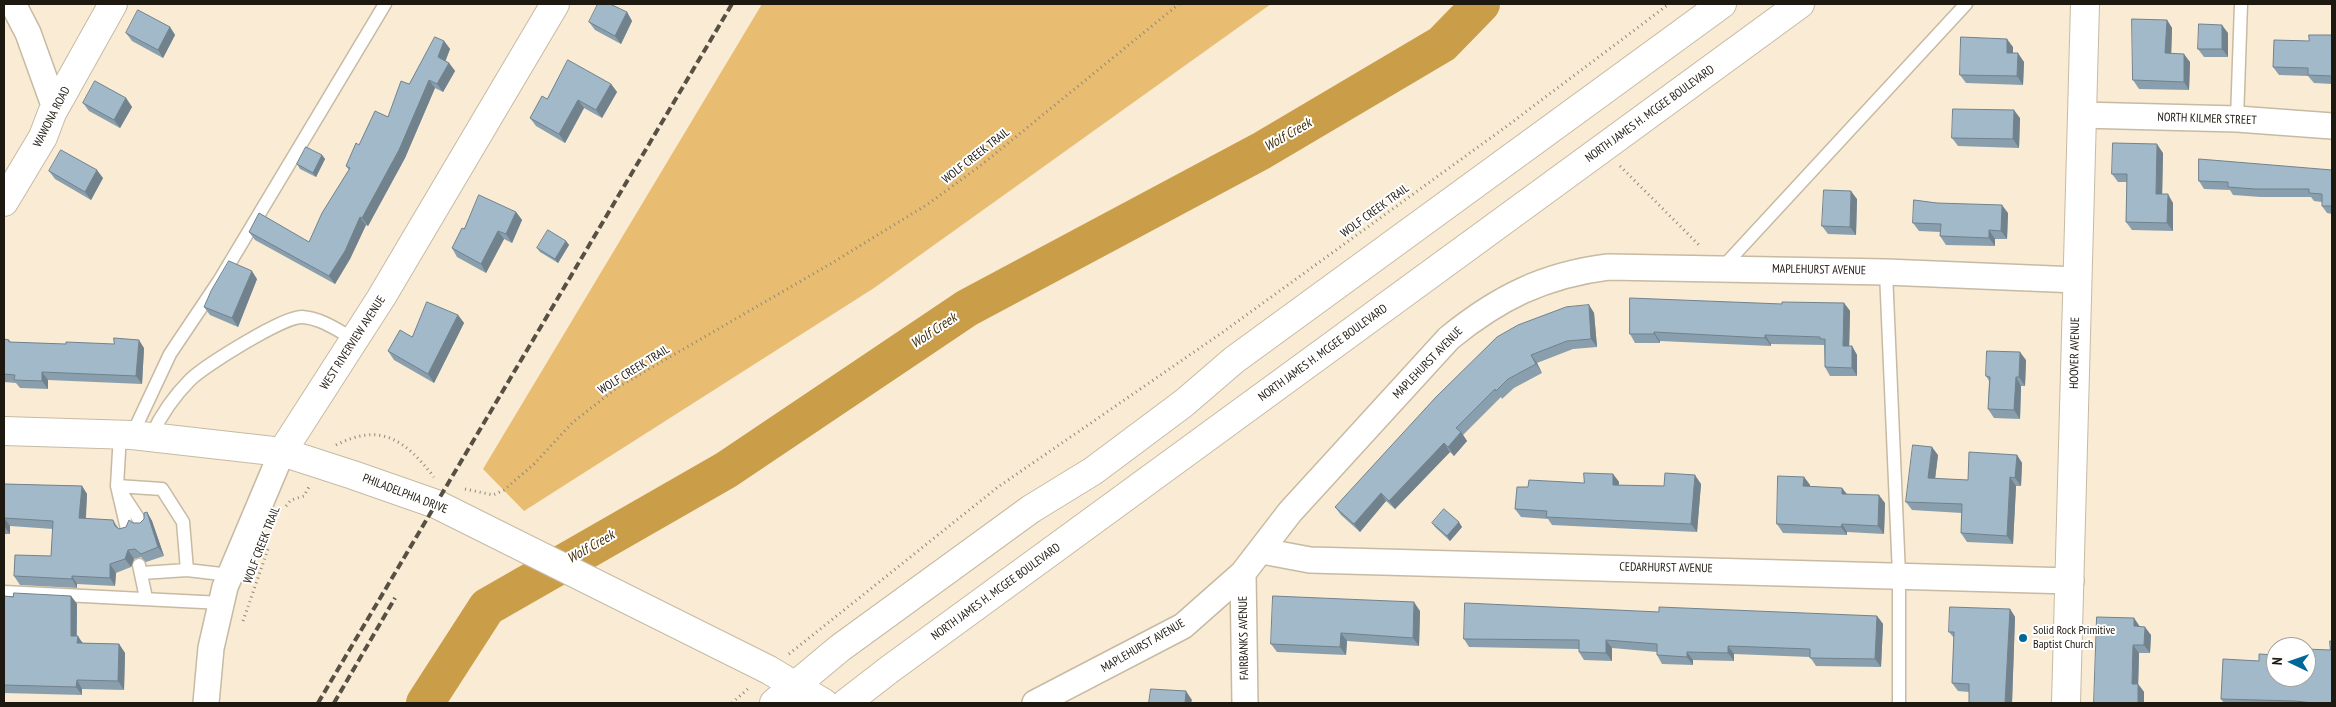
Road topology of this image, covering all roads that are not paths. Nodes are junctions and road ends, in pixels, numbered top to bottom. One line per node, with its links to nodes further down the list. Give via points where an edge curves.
1 (13, 4): 10 (street, via 28,33)
2 (112, 4): 10 (main road, WAWONA ROAD)
3 (385, 4): 20 (lane, via 219,280 170,354)
4 (555, 4): 18 (main road, WEST RIVERVIEW AVENUE)
5 (1722, 4): 34 (main road, via 1234,360 1184,403 1093,471 1023,514 840,648)
6 (1800, 4): 37 (main road, NORTH JAMES H. MCGEE BOULEVARD)
7 (1966, 4): 15 (lane)
8 (2085, 4): 11 (main road, HOOVER AVENUE)
9 (2241, 4): 12 (lane)
10 (55, 108): 14 (main road, WAWONA ROAD, via 43,137)
11 (2081, 115): 12 (street, NORTH KILMER STREET); 17 (main road, HOOVER AVENUE)
12 (2237, 119): 13 (street, NORTH KILMER STREET)
13 (2332, 126)
14 (4, 202)
15 (1722, 268): 16 (street, MAPLEHURST AVENUE); 25 (street, MAPLEHURST AVENUE, via 1608,267 1539,282 1504,298 1449,338 1290,512)
16 (1886, 272): 17 (street, MAPLEHURST AVENUE); 29 (lane)
17 (2077, 280): 30 (main road, HOOVER AVENUE)
18 (355, 340): 20 (lane, via 317,320 291,318 192,378 163,412); 21 (main road, WEST RIVERVIEW AVENUE)
19 (4, 431): 20 (main road, PHILADELPHIA DRIVE)
20 (134, 435): 21 (main road, PHILADELPHIA DRIVE); 22 (lane)
21 (282, 452): 28 (street, WEST RIVERVIEW AVENUE); 34 (main road, PHILADELPHIA DRIVE, via 436,504 769,670)
22 (117, 486): 23 (lane); 24 (lane); 26 (lane, via 162,490 183,522)
23 (142, 524)
24 (127, 529)
25 (1262, 551): 27 (street, MAPLEHURST AVENUE); 29 (street, CEDARHURST AVENUE, via 1310,560)
26 (187, 570): 28 (lane); 32 (lane, via 156,565 140,569)
27 (1243, 573): 38 (street, MAPLEHURST AVENUE, via 1183,626); 39 (street, FAIRBANKS AVENUE)
28 (230, 575): 33 (street, WEST RIVERVIEW AVENUE)
29 (1899, 575): 30 (street, CEDARHURST AVENUE); 40 (lane)
30 (2071, 580): 41 (main road, HOOVER AVENUE)
31 (4, 592): 32 (lane)
32 (146, 598): 33 (lane)
33 (222, 603): 35 (street, WEST RIVERVIEW AVENUE, via 212,648)
34 (784, 694): 36 (main road, PHILADELPHIA DRIVE)
35 (206, 703)
36 (824, 703)
37 (846, 703)
38 (1034, 703)
39 (1245, 703)
40 (1899, 703)
41 (2066, 703)

